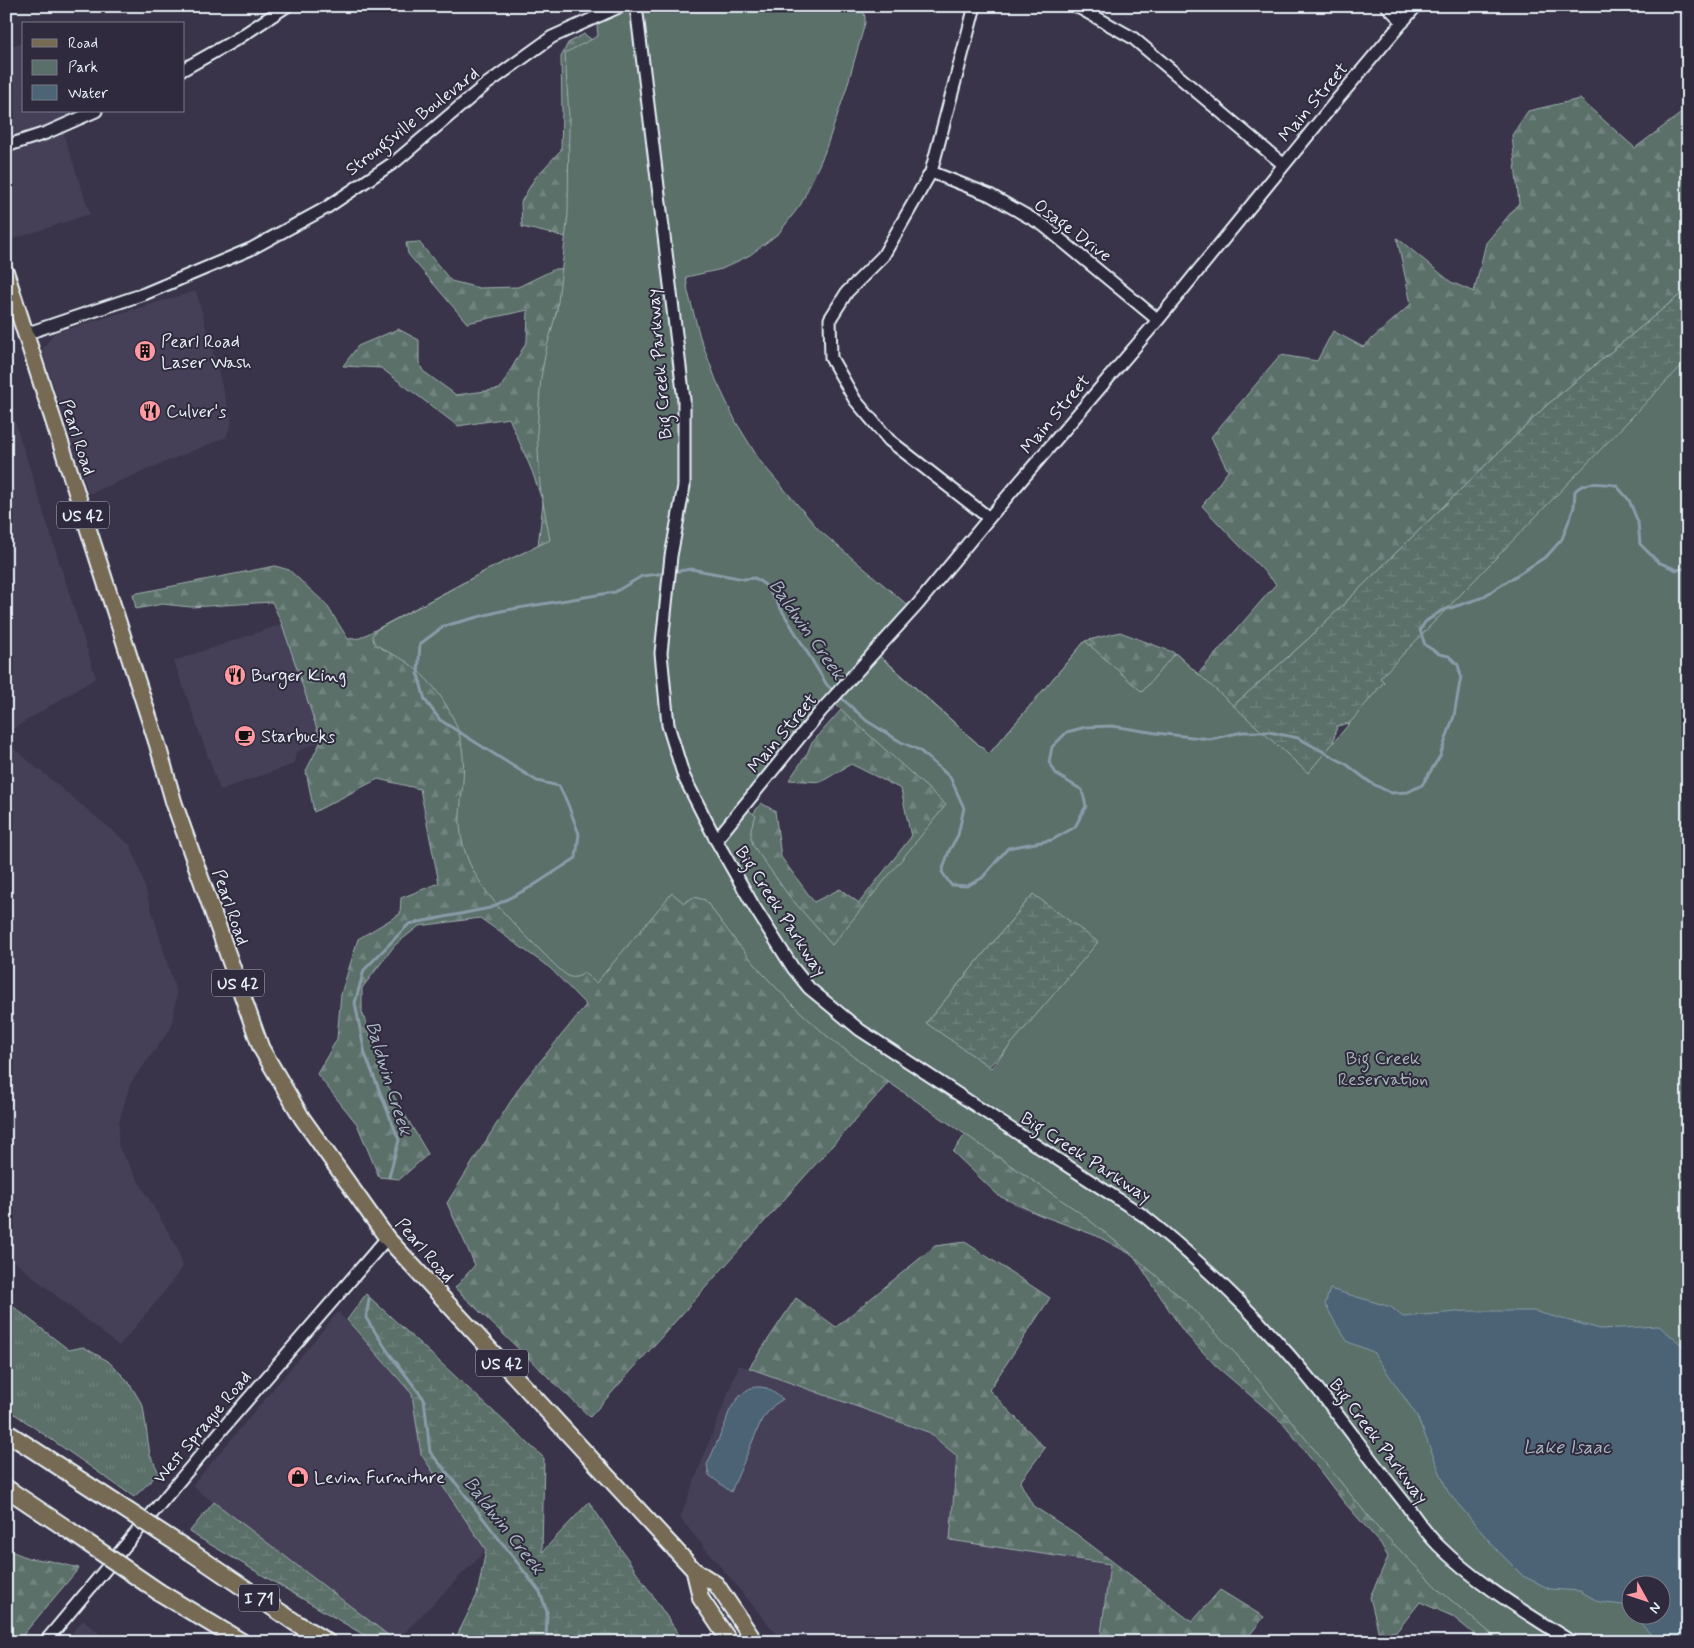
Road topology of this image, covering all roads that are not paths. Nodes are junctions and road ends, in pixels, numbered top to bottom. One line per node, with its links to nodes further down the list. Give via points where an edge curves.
1 (287, 6): 9 (street)
2 (620, 6): 16 (street, Strongsville Boulevard, via 552,37 484,86 396,161 326,208 242,253 144,294)
3 (636, 6): 18 (street, Big Creek Parkway, via 684,400 684,486 667,584 661,653 668,725 684,777)
4 (974, 6): 13 (street)
5 (1076, 6): 12 (street, via 1133,38)
6 (1386, 6): 8 (street)
7 (1416, 6): 8 (street, Main Street)
8 (1403, 22): 12 (street, Main Street)
9 (185, 68)
10 (94, 112): 11 (street)
11 (6, 146)
12 (1284, 165): 15 (street, Main Street)
13 (931, 172): 15 (street, Osage Drive, via 990,195 1043,225); 17 (street, via 883,256 847,292 830,319 831,358 855,400 889,440)
14 (6, 273): 16 (main road, Pearl Road / US 42)
15 (1158, 320): 17 (street, Main Street)
16 (25, 334): 19 (main road, Pearl Road / US 42, via 174,803 261,1048 302,1118)
17 (989, 518): 18 (street, Main Street, via 918,604 821,711)
18 (716, 840): 28 (street, Big Creek Parkway, via 753,905 809,988 860,1030 1144,1216 1174,1240 1233,1293 1277,1341 1436,1543 1504,1599)
19 (387, 1238): 22 (main road, Pearl Road / US 42); 23 (street, West Sprague Road, via 226,1424)
20 (6, 1432): 25 (highway, I 71, bridge)
21 (6, 1488): 24 (highway, I 71, bridge, via 160,1592)
22 (694, 1570): 26 (main road, Pearl Road / US 42, via 701,1599); 27 (main road, Pearl Road / US 42, via 716,1584)
23 (46, 1642)
24 (242, 1642)
25 (327, 1642)
26 (730, 1642)
27 (756, 1642)
28 (1572, 1642)

